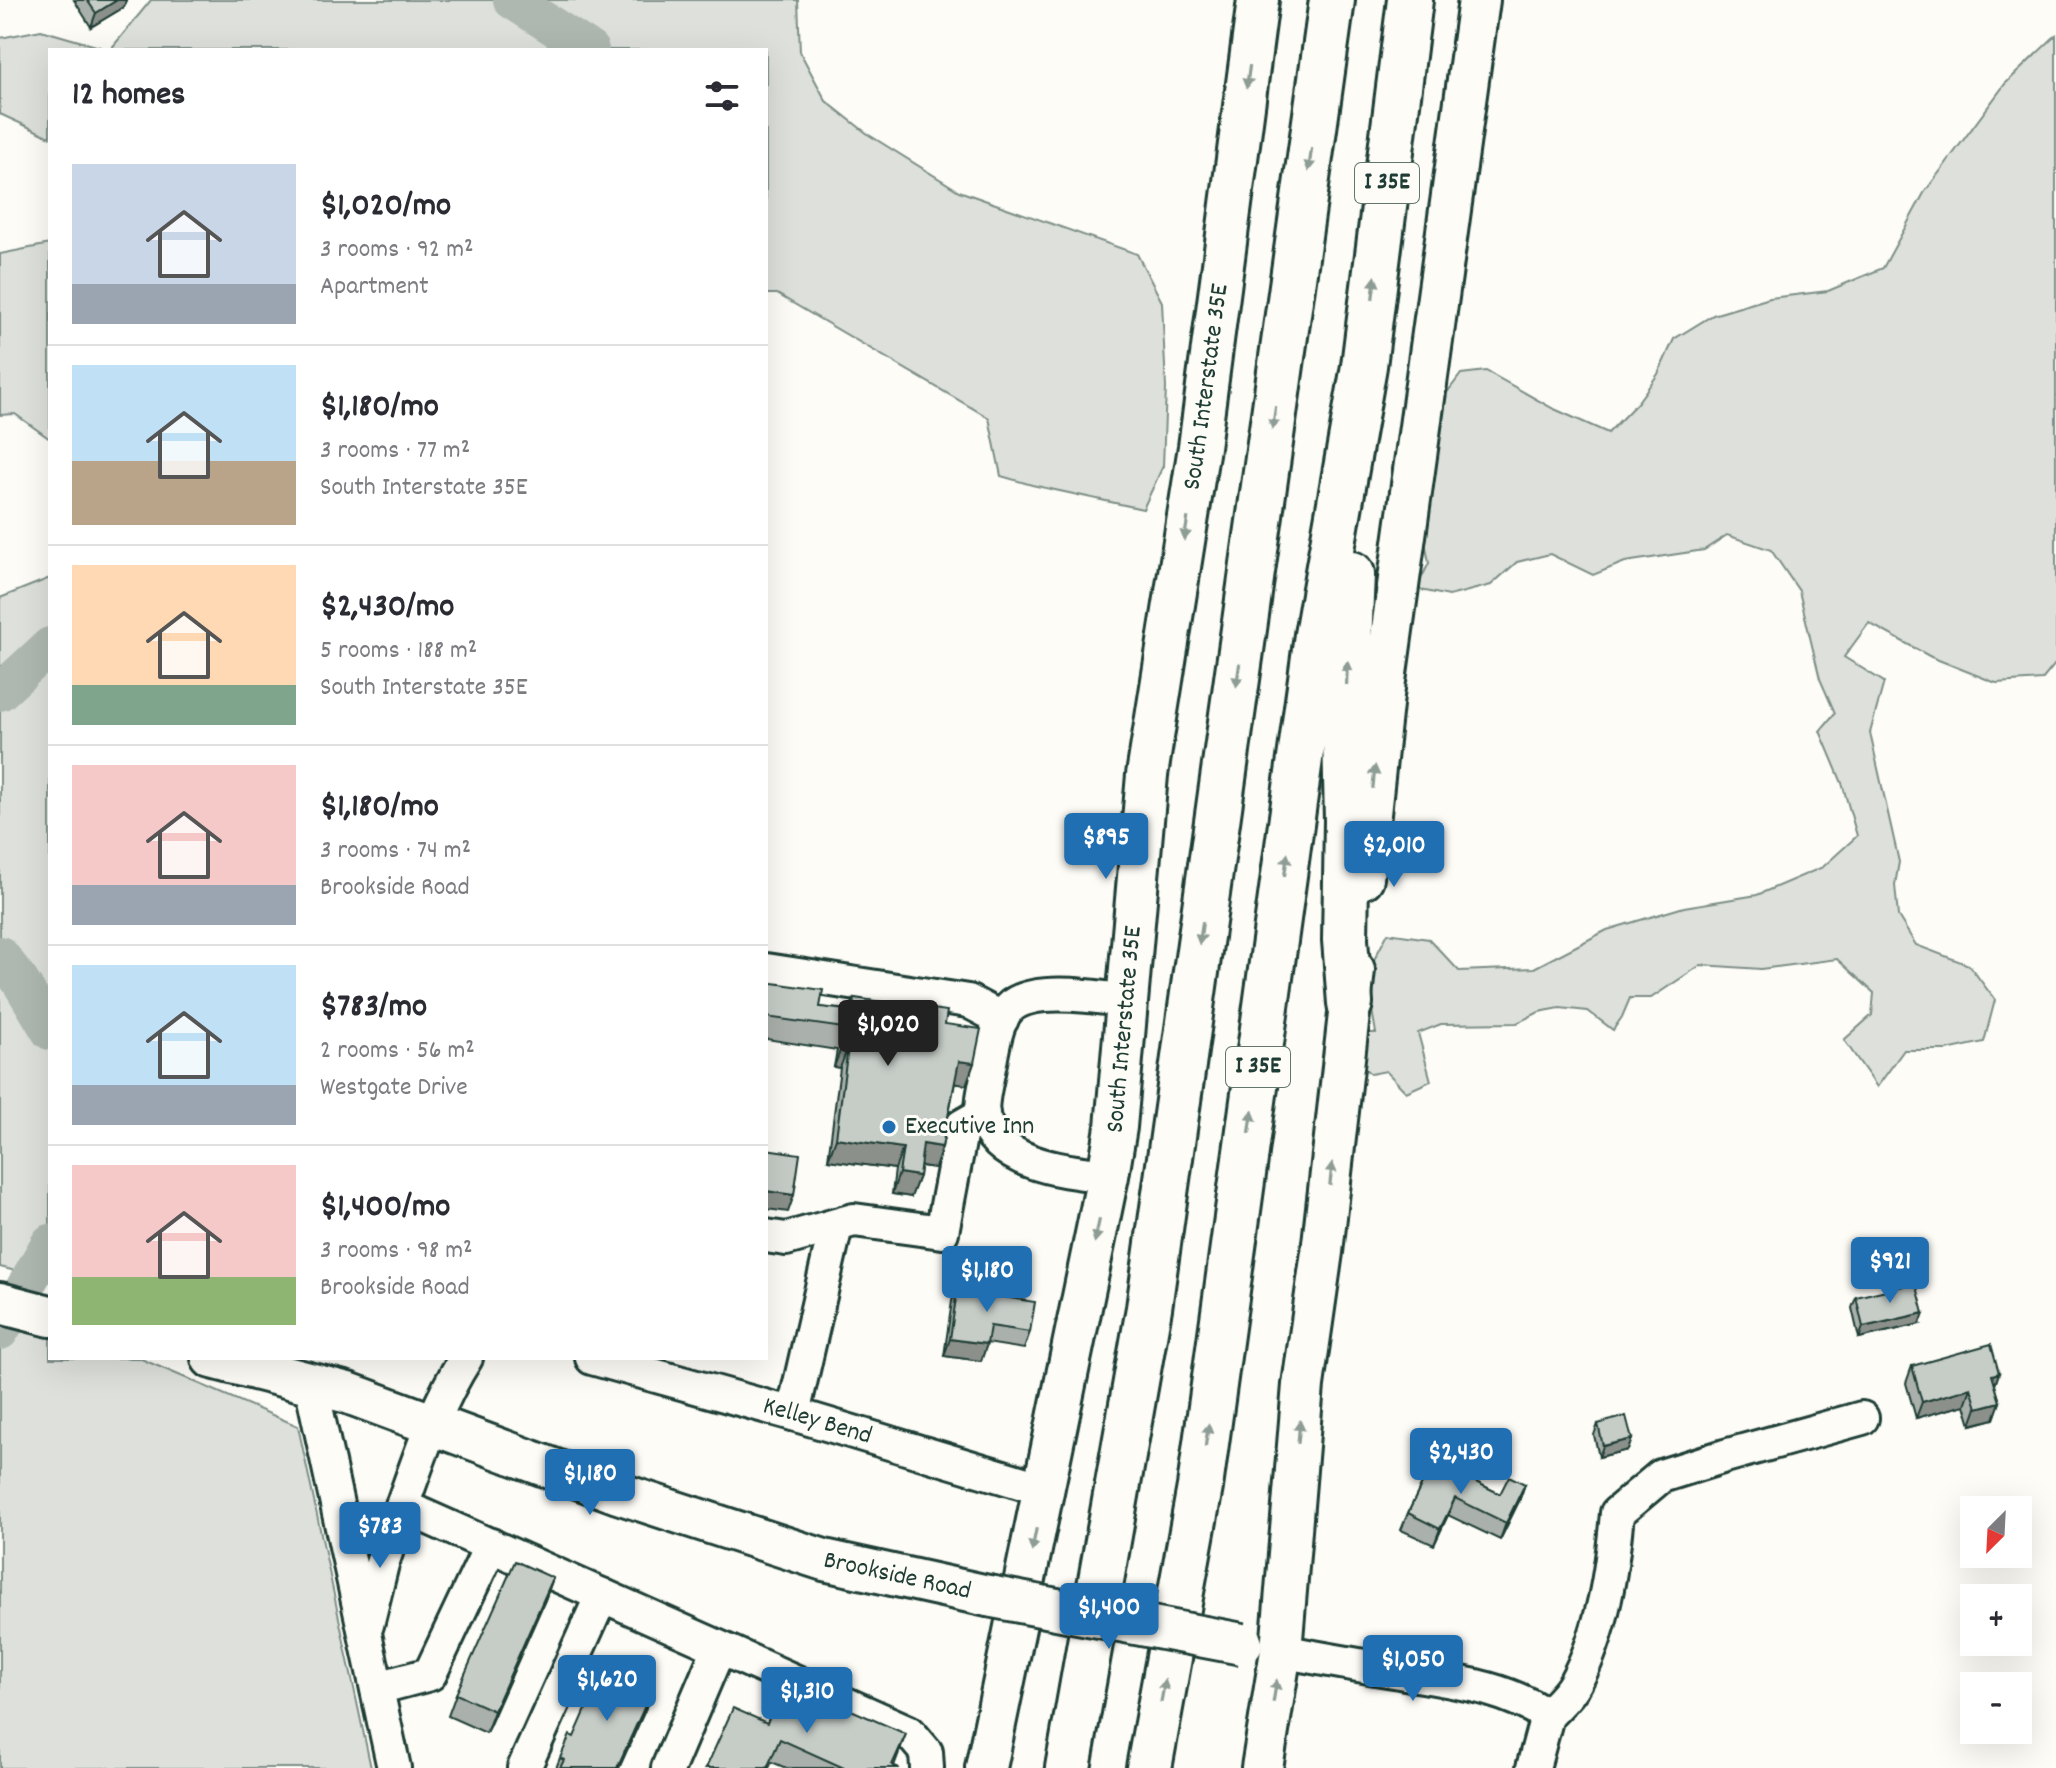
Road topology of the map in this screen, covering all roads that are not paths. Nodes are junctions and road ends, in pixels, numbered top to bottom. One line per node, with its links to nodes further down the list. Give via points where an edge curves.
1 (1258, 0): 7 (main road, South Interstate 35E, one-way to 7, via 1199,447 1147,775)
2 (1332, 0): 37 (highway, one-way to 37, via 1149,1308)
3 (1410, 0): 5 (highway, I 35E, one-way to 3)
4 (1479, 0): 8 (main road, one-way to 4, via 1383,695)
5 (1364, 366): 8 (highway, one-way to 5, via 1345,733); 38 (highway, I 35E, one-way to 5, via 1200,1487 1317,635)
6 (768, 970): 9 (street, via 968,1001)
7 (1127, 1001): 9 (street, via 1075,993 1035,996 1008,1008); 11 (main road, South Interstate 35E)
8 (1350, 1003): 29 (main road, one-way to 8, via 1303,1385)
9 (1002, 1019): 10 (street)
10 (983, 1114): 11 (street, via 995,1139 1015,1153 1040,1165); 12 (street, via 962,1126 942,1232 854,1220)
11 (1108, 1176): 23 (main road, South Interstate 35E, one-way to 23)
12 (836, 1226): 13 (street, via 786,1239); 20 (street)
13 (768, 1236)
14 (0, 1303): 15 (main road)
15 (48, 1315)
16 (220, 1360): 19 (main road, Brookside Road)
17 (465, 1360): 22 (street)
18 (599, 1360): 20 (street, Kelley Bend)
19 (311, 1384): 22 (main road, Brookside Road); 27 (street)
20 (793, 1414): 23 (street, Kelley Bend)
21 (1862, 1418): 31 (street, via 1661,1476 1617,1513 1612,1569 1591,1646 1574,1685)
22 (433, 1424): 24 (street); 29 (main road, Brookside Road, bridge, via 618,1493 824,1560)
23 (1043, 1489): 36 (main road, South Interstate 35E, one-way to 36)
24 (402, 1506): 25 (street); 27 (street)
25 (491, 1545): 26 (street); 30 (street, via 430,1674)
26 (602, 1595): 28 (street); 33 (street)
27 (365, 1634): 30 (street)
28 (719, 1648): 34 (street); 35 (street, via 909,1732 926,1752)
29 (1281, 1651): 31 (street, Brookside Road, via 1460,1683 1516,1698); 39 (main road, one-way to 29)
30 (377, 1688): 32 (street)
31 (1547, 1716): 40 (street)
32 (394, 1768)
33 (524, 1768)
34 (668, 1768)
35 (927, 1768)
36 (986, 1768)
37 (1068, 1768)
38 (1149, 1768)
39 (1262, 1768)
40 (1533, 1768)

